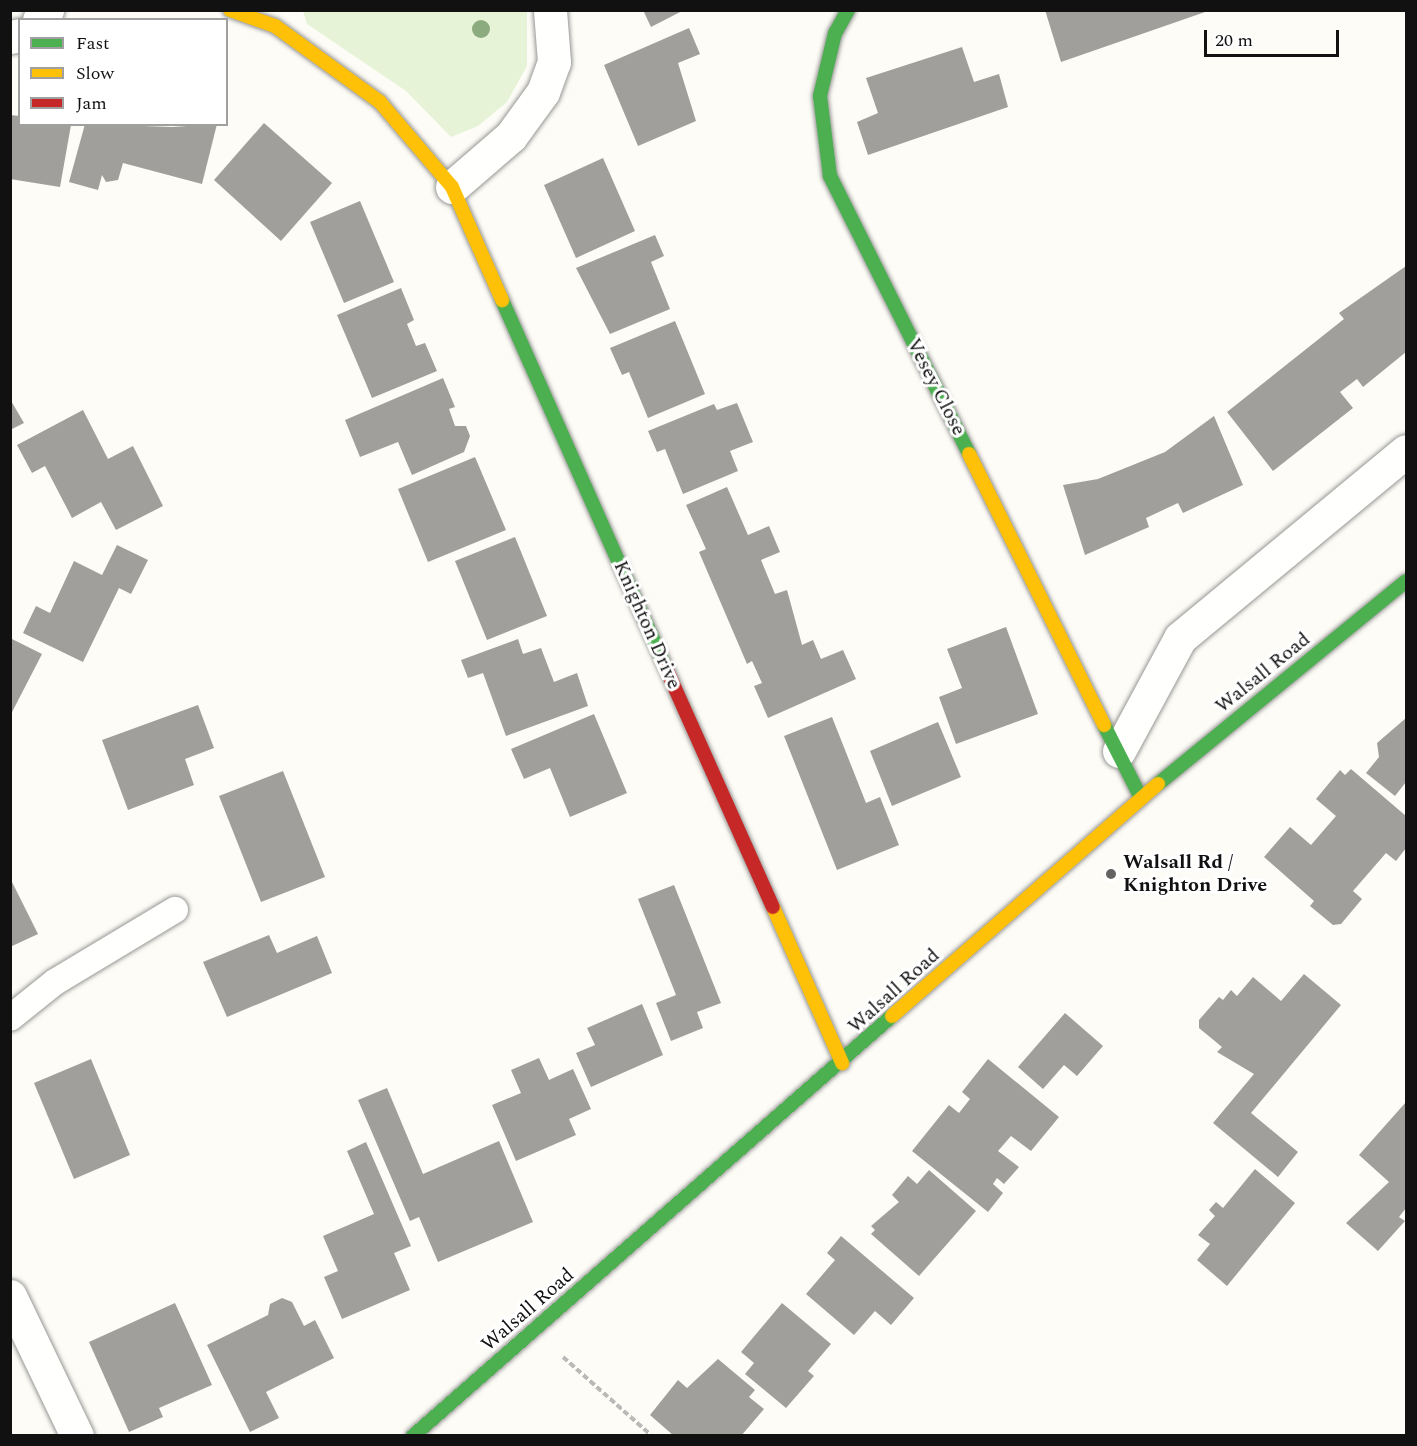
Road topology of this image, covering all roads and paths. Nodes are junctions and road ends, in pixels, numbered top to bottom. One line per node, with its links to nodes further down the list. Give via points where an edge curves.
1 (230, 10): 4 (street, Knighton Drive)
2 (550, 10): 5 (street, via 554,62 543,92 511,136)
3 (848, 10): 8 (street, Vesey Close, via 835,33 820,96 830,177)
4 (280, 18): 5 (street, Knighton Drive, via 380,102)
5 (452, 187): 12 (street, Knighton Drive)
6 (1407, 451): 8 (street, via 1180,638)
7 (1407, 581): 9 (street, Walsall Road)
8 (1119, 751): 9 (street, Vesey Close)
9 (1141, 798): 12 (street, Walsall Road)
10 (174, 910): 11 (lane, via 55,982)
11 (10, 1018)
12 (842, 1063): 14 (street, Walsall Road)
13 (10, 1296): 15 (street)
14 (533, 1331): 17 (street, Walsall Road); 18 (path)
15 (21, 1345): 16 (street)
16 (77, 1436)
17 (413, 1436)
18 (652, 1436)

